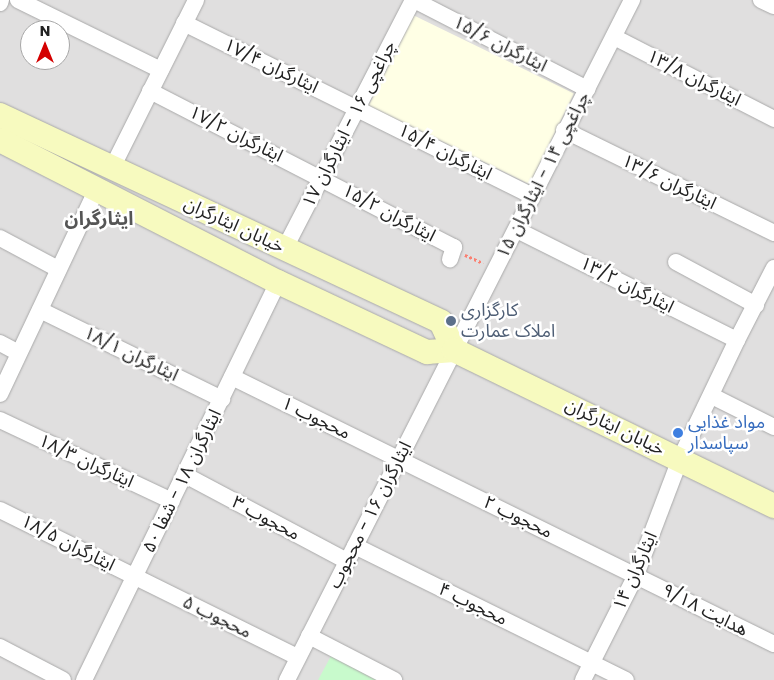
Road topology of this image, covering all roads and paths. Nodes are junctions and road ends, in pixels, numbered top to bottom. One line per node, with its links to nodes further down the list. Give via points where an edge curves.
1 (18, 0): 9 (street)
2 (196, 0): 7 (street)
3 (414, 0): 10 (street, ایثارگران ۱۵/۶); 12 (street, چراغچی ۱۶ - ایثارگران ۱۷)
4 (761, 0): 6 (street)
5 (629, 1): 8 (street, چراغچی ۱۴ - ایثارگران ۱۵)
6 (774, 6)
7 (184, 23): 9 (street); 12 (street, ایثارگران ۱۷/۴)
8 (614, 37): 10 (street, چراغچی ۱۴ - ایثارگران ۱۵); 14 (street, ایثارگران ۱۳/۸)
9 (161, 70): 11 (street)
10 (587, 89): 15 (street, چراغچی ۱۴ - ایثارگران ۱۵)
11 (150, 91): 17 (street); 18 (street, ایثارگران ۱۷/۲)
12 (357, 108): 18 (street, چراغچی ۱۶ - ایثارگران ۱۷); 20 (street, ایثارگران ۱۵/۴)
13 (0, 115): 17 (street, خیابان ایثارگران)
14 (774, 119)
15 (564, 130): 20 (street, چراغچی ۱۴ - ایثارگران ۱۵); 22 (street, ایثارگران ۱۳/۶)
16 (0, 140): 19 (street, خیابان ایثارگران)
17 (112, 168): 24 (street, خیابان ایثارگران)
18 (322, 177): 24 (street, چراغچی ۱۶ - ایثارگران ۱۷); 25 (street, ایثارگران ۱۵/۲, via 454,247)
19 (97, 189): 29 (street); 30 (street, خیابان ایثارگران)
20 (532, 196): 21 (street, چراغچی ۱۴ - ایثارگران ۱۵)
21 (517, 230): 27 (street, چراغچی ۱۴ - ایثارگران ۱۵); 33 (street, ایثارگران ۱۳/۲)
22 (774, 233)
23 (0, 238): 29 (street)
24 (285, 248): 35 (street, خیابان ایثارگران, via 442,322)
25 (452, 255): 27 (path, ایثارگران ۱۵/۲)
26 (676, 262): 31 (street)
27 (496, 268): 35 (street, چراغچی ۱۴ - ایثارگران ۱۵)
28 (774, 268): 31 (street, ایثارگران ۱۴)
29 (58, 269): 32 (street)
30 (278, 282): 35 (street, خیابان ایثارگران, via 427,352); 37 (street, ایثارگران ۱۸ - شفا ۵۰)
31 (763, 303): 33 (street, ایثارگران ۱۴)
32 (40, 310): 36 (street); 40 (street, ایثارگران ۱۸/۱)
33 (737, 340): 39 (street, ایثارگران ۱۴)
34 (0, 343): 36 (street)
35 (454, 350): 43 (street, ایثارگران ۱۶ - محجوب); 44 (street, خیابان ایثارگران)
36 (19, 353): 38 (street)
37 (232, 377): 40 (street, ایثارگران ۱۸ - شفا ۵۰); 43 (street, محجوب ۱)
38 (0, 394)
39 (712, 396): 42 (street); 44 (street, ایثارگران ۱۴)
40 (222, 399): 45 (street, ایثارگران ۱۸ - شفا ۵۰)
41 (0, 420): 46 (street, ایثارگران ۱۸/۳)
42 (774, 427)
43 (399, 458): 49 (street, ایثارگران ۱۶ - محجوب); 51 (street, محجوب ۲)
44 (680, 459): 47 (street, خیابان ایثارگران); 51 (street, ایثارگران ۱۴)
45 (185, 475): 46 (street, ایثارگران ۱۸ - شفا ۵۰); 50 (street, محجوب ۳)
46 (172, 501): 52 (street, ایثارگران ۱۸ - شفا ۵۰)
47 (774, 506)
48 (0, 510): 52 (street, ایثارگران ۱۸/۵)
49 (355, 546): 50 (street, ایثارگران ۱۶ - محجوب); 57 (street, محجوب ۴)
50 (347, 561): 53 (street, ایثارگران ۱۶ - محجوب)
51 (636, 575): 54 (street, هدایت ۹/۱۸); 57 (street, ایثارگران ۱۴)
52 (135, 578): 56 (street, محجوب ۵); 59 (street, ایثارگران ۱۸ - شفا ۵۰)
53 (309, 636): 56 (street, ایثارگران ۱۶ - محجوب); 61 (street)
54 (774, 644)
55 (0, 647): 58 (street)
56 (298, 657): 60 (street, ایثارگران ۱۶ - محجوب)
57 (592, 663): 62 (street, ایثارگران ۱۴); 63 (street, محجوب ۴)
58 (63, 680)
59 (84, 680)
60 (286, 680)
61 (394, 680)
62 (583, 680)
63 (626, 680)

